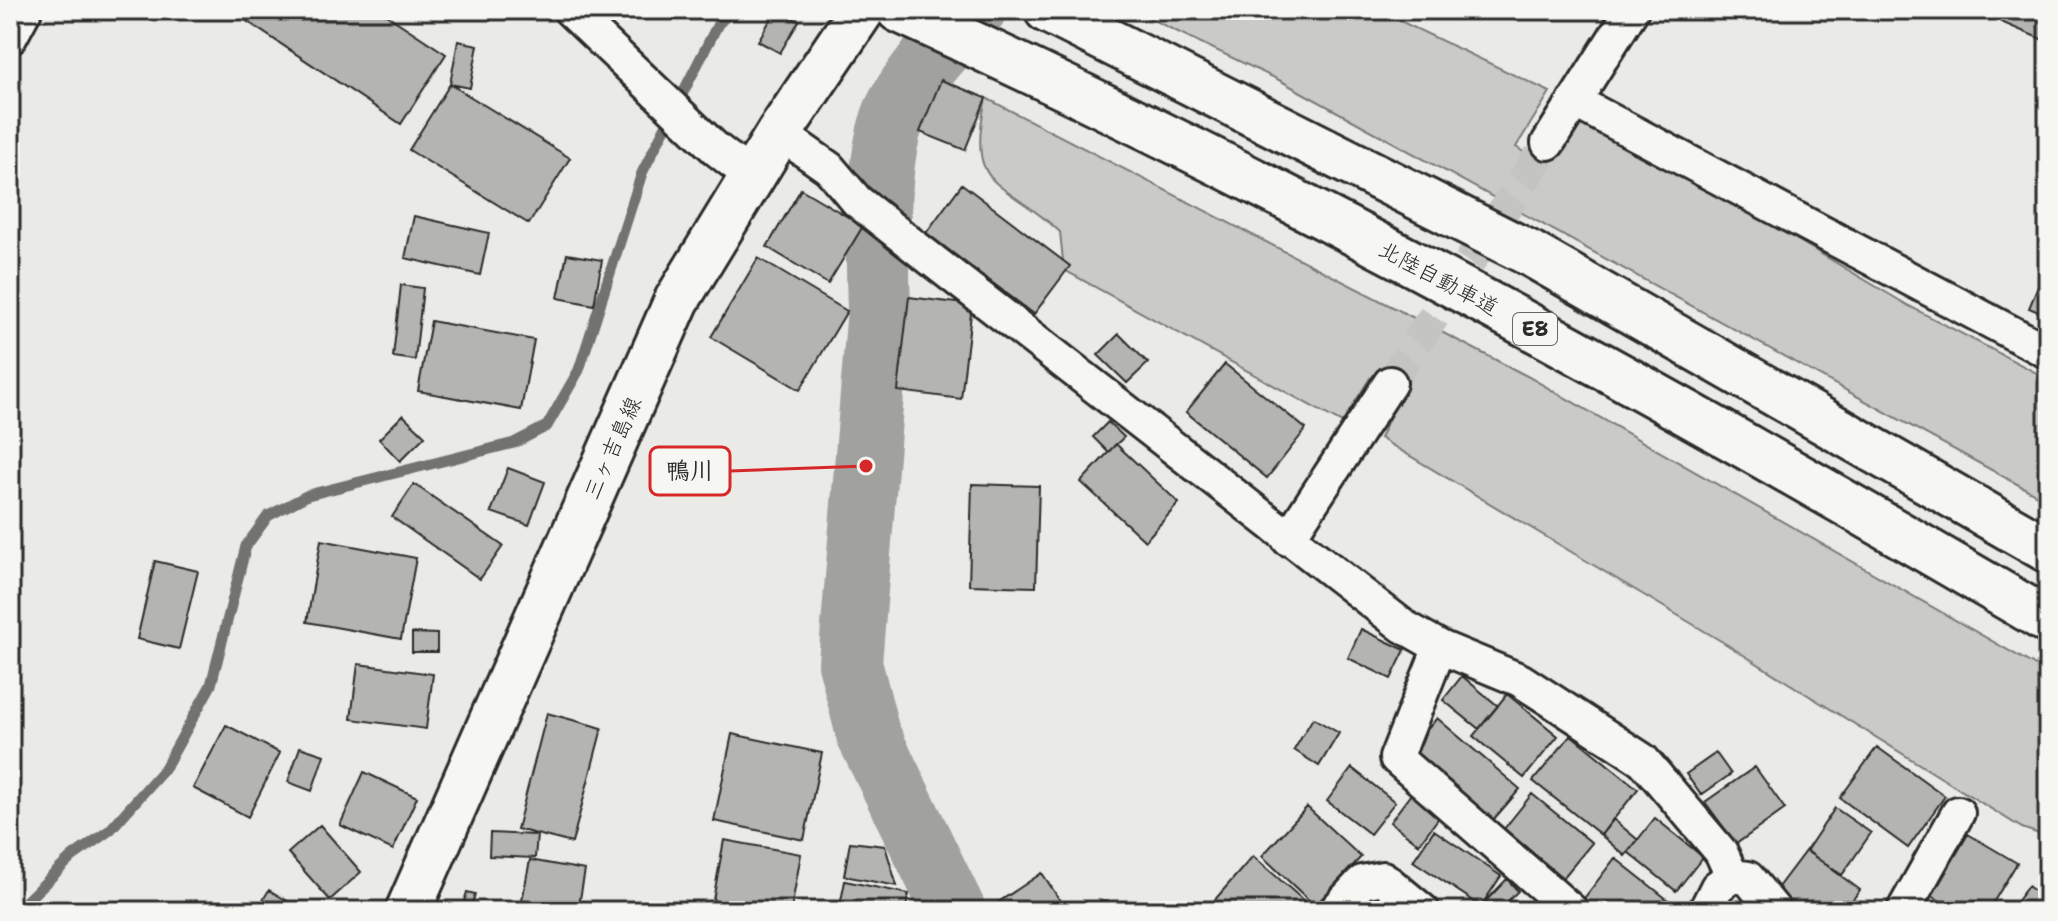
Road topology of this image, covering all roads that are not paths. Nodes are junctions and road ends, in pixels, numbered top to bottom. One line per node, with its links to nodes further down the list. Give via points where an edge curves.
1 (25, 10): 7 (street)
2 (570, 10): 11 (street)
3 (862, 10): 9 (main road, 三ヶ吉島線)
4 (899, 10): 16 (main road, 北陸自動車道 / E8, via 1230,168 1521,321)
5 (1047, 10): 15 (main road, via 1531,254)
6 (1632, 10): 8 (street)
7 (10, 38)
8 (1574, 101): 10 (street); 12 (street)
9 (779, 133): 11 (main road, 三ヶ吉島線); 14 (street, via 829,168 857,201 902,237)
10 (1548, 143)
11 (752, 177): 20 (main road, 三ヶ吉島線, via 677,300)
12 (2048, 352)
13 (1390, 383): 14 (street)
14 (1288, 539): 17 (street, via 1403,626)
15 (2048, 550)
16 (2048, 621)
17 (1440, 647): 19 (street, via 1520,680 1643,760 1721,852); 23 (street, via 1396,758)
18 (1958, 813): 26 (street)
19 (1732, 876): 24 (street, via 1717,887); 25 (street, via 1748,878)
20 (408, 911)
21 (1335, 911): 22 (street, via 1362,882 1383,878)
22 (1423, 911)
23 (1572, 911)
24 (1705, 911)
25 (1775, 911)
26 (1903, 911)

